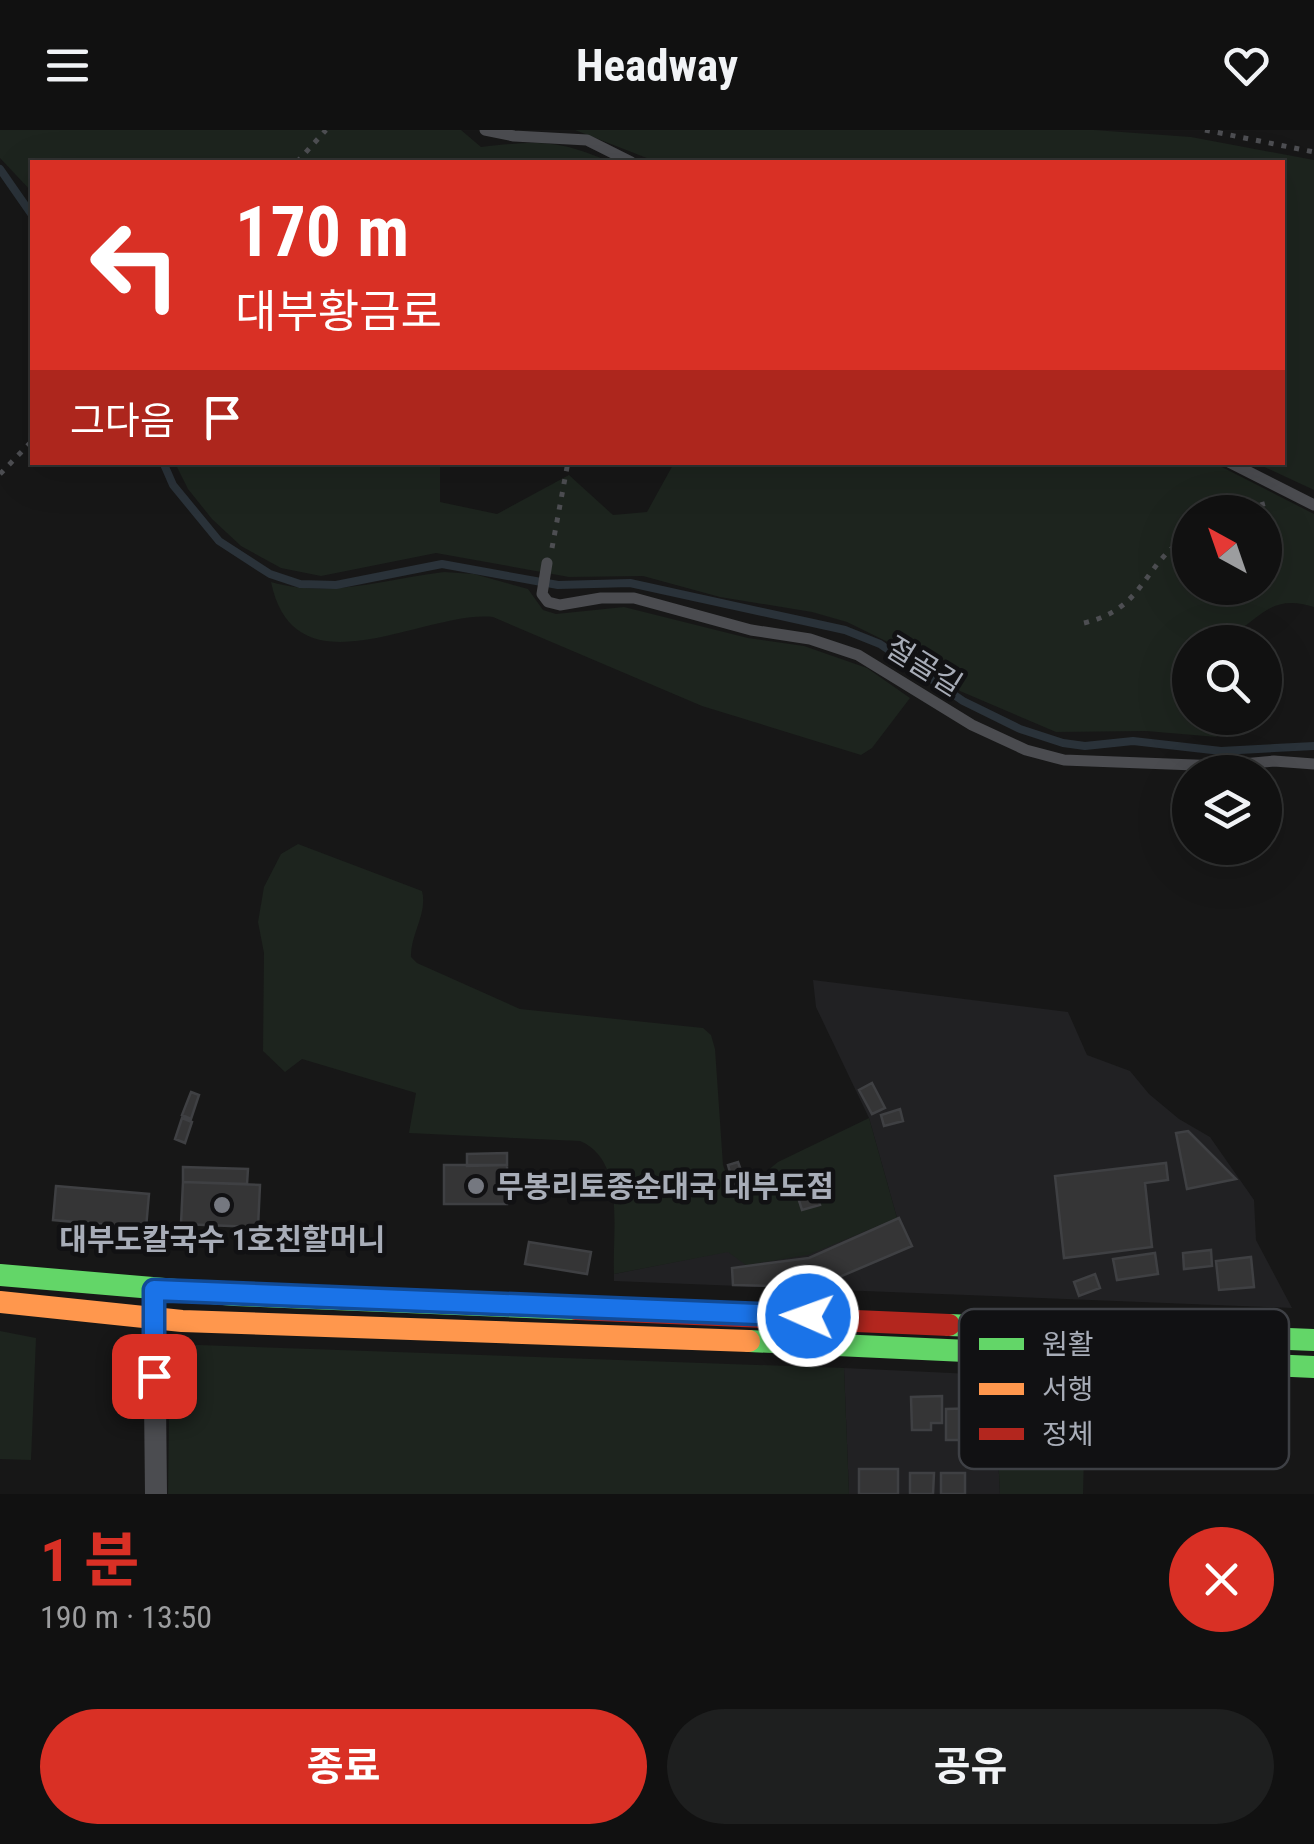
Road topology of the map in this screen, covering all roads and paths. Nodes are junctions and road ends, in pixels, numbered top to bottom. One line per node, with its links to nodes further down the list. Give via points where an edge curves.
1 (326, 130): 5 (path)
2 (485, 130): 6 (lane, via 586,140)
3 (1206, 130): 4 (path)
4 (1314, 152)
5 (299, 160)
6 (627, 160)
7 (30, 444): 10 (path)
8 (567, 465): 13 (path)
9 (1235, 465): 11 (lane)
10 (0, 474)
11 (1314, 505)
12 (1172, 547): 14 (path, via 1129,604)
13 (548, 564): 15 (lane, 절골길, via 542,594 548,602 634,598 810,639 858,656 972,726 1064,760)
14 (1084, 623)
15 (1314, 764)
16 (0, 1275): 17 (main road)
17 (154, 1290): 19 (street); 20 (main road)
18 (0, 1302): 19 (main road)
19 (154, 1318): 23 (main road); 26 (street)
20 (959, 1324)
21 (1289, 1339): 22 (main road)
22 (1314, 1340)
23 (959, 1352)
24 (1289, 1366): 25 (main road)
25 (1314, 1367)
26 (156, 1494)

